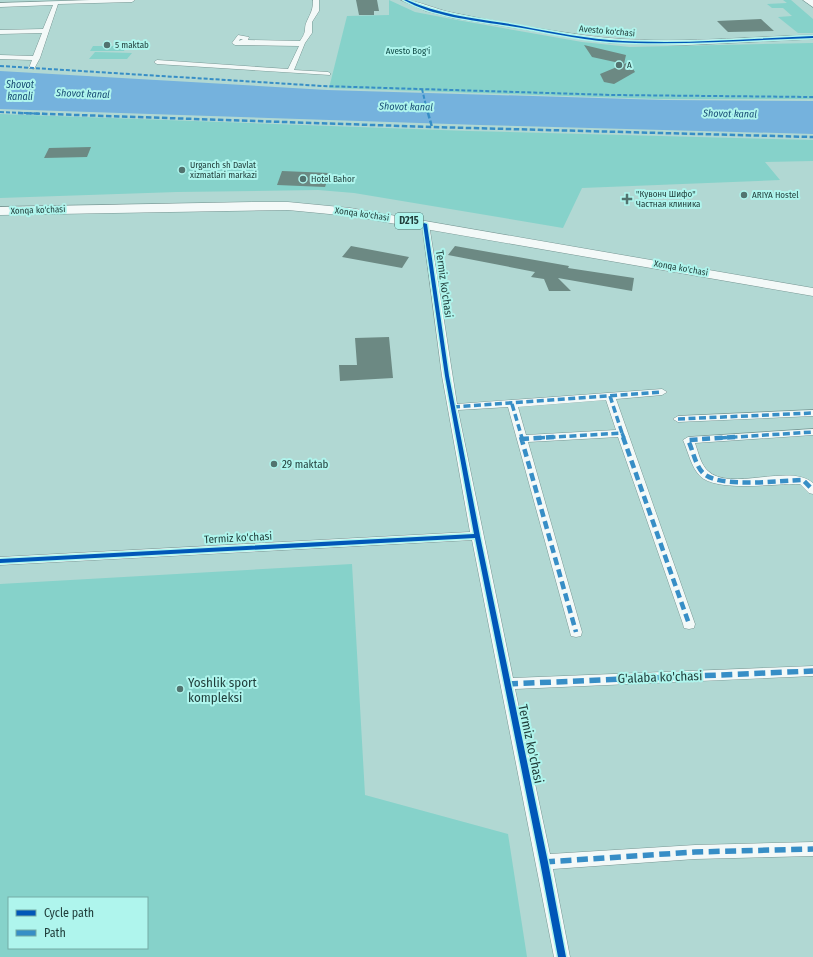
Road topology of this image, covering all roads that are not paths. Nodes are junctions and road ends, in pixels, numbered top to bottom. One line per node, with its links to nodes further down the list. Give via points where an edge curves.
1 (132, 0): 5 (street)
2 (316, 0): 15 (street, via 316,11 309,22 309,33 302,43 244,42 247,38 238,37 235,43 303,44)
3 (405, 0): 10 (street, Avesto ko'chasi, via 423,8 449,14 596,39 650,42)
4 (807, 0): 6 (main road)
5 (56, 3): 7 (street); 8 (street)
6 (813, 4)
7 (0, 5)
8 (46, 31): 9 (street); 12 (street)
9 (0, 32)
10 (813, 37)
11 (0, 57): 12 (street)
12 (37, 58): 14 (street)
13 (157, 62): 15 (street)
14 (32, 68)
15 (290, 71): 16 (street)
16 (328, 74)
17 (0, 204): 18 (main road, Xonqa ko'chasi / D215)
18 (72, 206): 19 (main road, Xonqa ko'chasi / D215); 20 (main road, Xonqa ko'chasi / D215, via 288,206 350,212); 21 (main road, Xonqa ko'chasi / D215, via 263,198 321,201)
19 (0, 211)
20 (425, 224): 21 (main road, Xonqa ko'chasi / D215); 27 (street, Termiz ko'chasi)
21 (598, 249): 22 (main road, Xonqa ko'chasi / D215); 23 (main road, Xonqa ko'chasi / D215)
22 (813, 282)
23 (813, 292)
24 (662, 392): 25 (street)
25 (610, 396): 26 (street); 31 (street)
26 (512, 404): 27 (street); 32 (street)
27 (453, 407): 34 (street, Termiz ko'chasi)
28 (813, 413): 29 (street)
29 (678, 419)
30 (813, 432): 33 (street, via 688,440 701,469 705,475 713,479 730,482 803,480)
31 (622, 433): 32 (street); 36 (street)
32 (521, 439): 37 (street)
33 (813, 490)
34 (477, 536): 35 (street, Termiz ko'chasi); 39 (street, Termiz ko'chasi)
35 (0, 561)
36 (689, 624)
37 (576, 632)
38 (813, 671): 39 (street, G'alaba ko'chasi)
39 (507, 684): 41 (street, Termiz ko'chasi)
40 (813, 849): 41 (street, via 695,852)
41 (544, 862): 42 (street, Termiz ko'chasi)
42 (562, 957)

